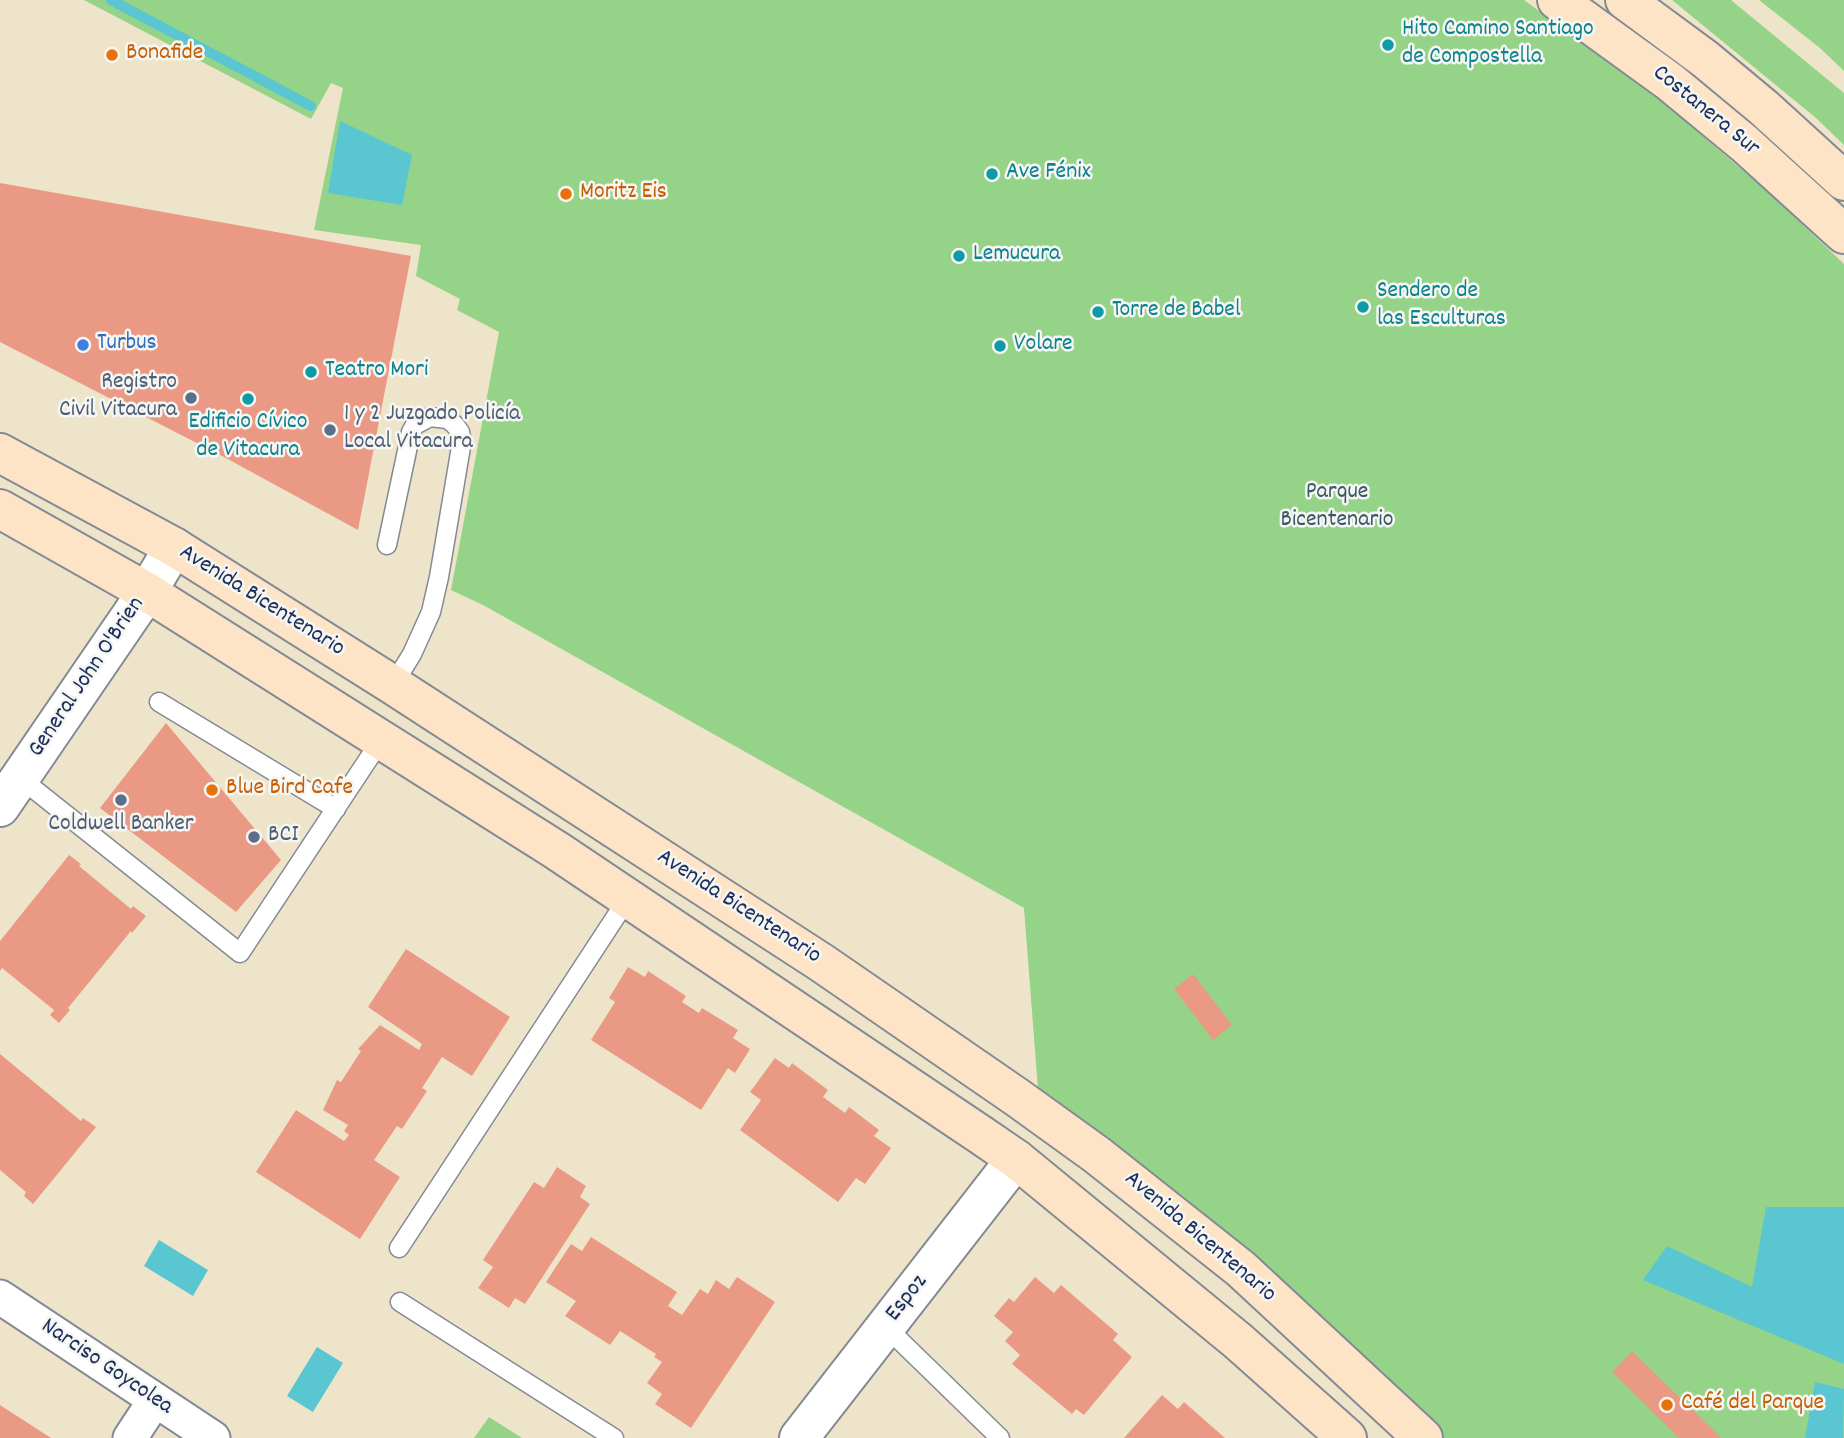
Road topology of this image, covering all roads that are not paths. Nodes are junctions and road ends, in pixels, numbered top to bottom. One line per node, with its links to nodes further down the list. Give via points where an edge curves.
1 (1558, 0): 4 (main road, Costanera Sur, via 1734,135)
2 (1625, 0): 3 (main road, Costanera Sur, via 1734,84)
3 (1844, 181)
4 (1844, 234)
5 (0, 453): 8 (main road, Avenida Bicentenario)
6 (0, 509): 9 (main road)
7 (387, 545): 10 (lane, via 411,432 422,420 447,419 462,441 439,577 431,612)
8 (174, 547): 9 (street, General John O'Brien); 10 (main road, Avenida Bicentenario)
9 (147, 592): 12 (main road); 13 (street, General John O'Brien)
10 (393, 685): 28 (main road, Avenida Bicentenario, via 822,963 1097,1155 1241,1269)
11 (159, 702): 14 (lane)
12 (381, 740): 14 (lane); 15 (main road)
13 (10, 792): 14 (lane, via 240,953)
14 (336, 809)
15 (628, 898): 16 (main road); 17 (lane)
16 (1016, 1159): 20 (street, Espoz); 27 (main road, via 1238,1341)
17 (399, 1248)
18 (0, 1297): 21 (street, Narciso Goycolea)
19 (400, 1301): 24 (lane)
20 (886, 1326): 25 (street, Espoz); 26 (lane)
21 (155, 1400): 22 (street); 23 (street, Narciso Goycolea)
22 (130, 1438)
23 (213, 1438)
24 (614, 1438)
25 (799, 1438)
26 (1000, 1438)
27 (1346, 1438)
28 (1423, 1438)

